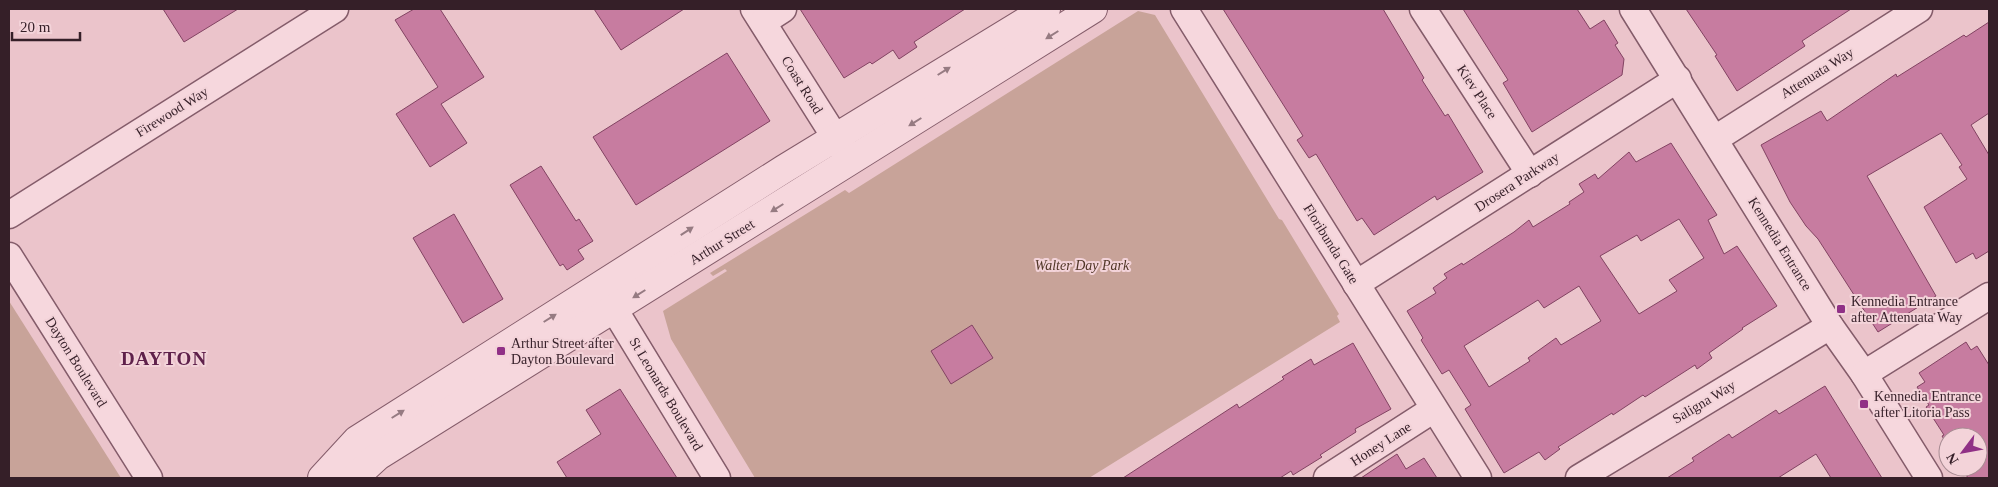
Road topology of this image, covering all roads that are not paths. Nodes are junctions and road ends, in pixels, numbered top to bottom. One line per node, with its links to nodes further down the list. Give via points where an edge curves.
1 (335, 9): 14 (street, Firewood Way)
2 (1046, 9): 10 (street, Arthur Street, one-way to 2)
3 (1093, 9): 12 (street, Arthur Street, one-way to 12)
4 (1184, 9): 16 (street, Floribunda Gate)
5 (1423, 9): 13 (street, Kiev Place)
6 (1634, 9): 9 (street, Kennedia Entrance)
7 (1919, 9): 11 (street, Attenuata Way)
8 (767, 13): 10 (street, Coast Road)
9 (1678, 79): 11 (street, Kennedia Entrance); 13 (street, Drosera Parkway)
10 (835, 137): 12 (street, Coast Road); 23 (street, Arthur Street, one-way to 10, via 357,440)
11 (1715, 139): 19 (street, Kennedia Entrance)
12 (850, 162): 18 (street, Arthur Street, one-way to 18)
13 (1530, 174): 16 (street, Drosera Parkway)
14 (9, 215)
15 (9, 256): 22 (street, Dayton Boulevard)
16 (1356, 284): 21 (street, Floribunda Gate)
17 (1989, 296): 20 (street)
18 (614, 309): 24 (street, Arthur Street, via 378,456); 25 (street, St Leonards Boulevard)
19 (1830, 326): 20 (street, Kennedia Entrance); 28 (street, Saligna Way)
20 (1864, 374): 29 (street, Kennedia Entrance)
21 (1434, 409): 26 (street, Honey Lane); 27 (street, Floribunda Gate)
22 (150, 475)
23 (322, 478)
24 (354, 478)
25 (717, 478)
26 (1327, 478)
27 (1478, 478)
28 (1578, 478)
29 (1929, 478)

